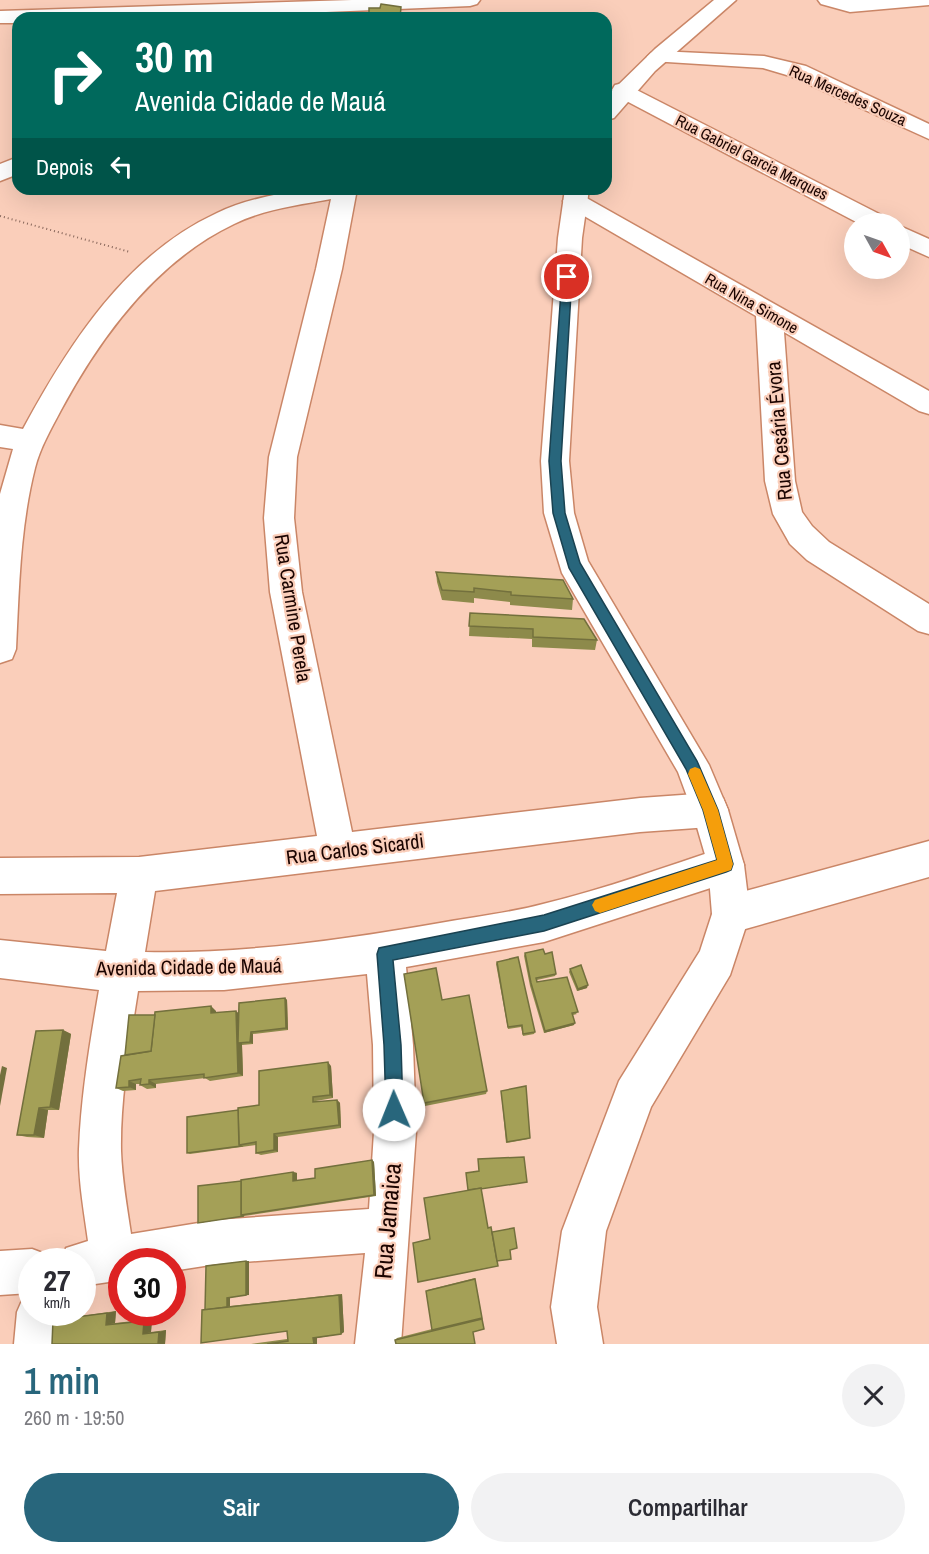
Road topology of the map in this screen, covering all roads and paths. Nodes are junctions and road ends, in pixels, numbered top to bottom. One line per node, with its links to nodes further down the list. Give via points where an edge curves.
1 (464, 0): 2 (street); 6 (street)
2 (470, 0)
3 (726, 0): 7 (street)
4 (828, 0): 5 (street, via 850,6)
5 (926, 2)
6 (294, 12)
7 (658, 57): 8 (street); 10 (street, Rua Mercedes Souza, via 764,62 798,71)
8 (623, 90): 9 (street); 14 (street, Rua Gabriel Garcia Marques)
9 (612, 105)
10 (929, 132)
11 (313, 195): 18 (street, via 265,204 226,218)
12 (344, 195): 26 (street, Rua Carmine Perela, via 283,457 279,518 286,592)
13 (576, 195): 19 (street, Rua Nina Simone); 25 (street, via 555,461 559,513 573,564 692,765)
14 (859, 213)
15 (0, 216): 18 (path)
16 (910, 239): 17 (street)
17 (929, 249)
18 (159, 261): 22 (street, via 107,317)
19 (769, 312): 20 (street, Rua Nina Simone); 23 (street, Rua Cesária Évora, via 780,481 788,514 801,535 818,551)
20 (929, 404)
21 (0, 436): 22 (street)
22 (30, 441): 24 (street, via 21,467 5,551)
23 (929, 621)
24 (0, 649)
25 (710, 810): 26 (street, Rua Carlos Sicardi); 28 (street)
26 (338, 851): 29 (street, Rua Carlos Sicardi)
27 (929, 860): 31 (street)
28 (726, 864): 31 (street); 32 (street, Avenida Cidade de Mauá, via 544,923)
29 (140, 875): 30 (street, Rua Carlos Sicardi); 34 (street)
30 (0, 876)
31 (731, 914): 42 (street, via 716,961 634,1096 584,1231 574,1307)
32 (385, 954): 34 (street, Avenida Cidade de Mauá, via 258,969); 35 (street, Rua Jamaica, via 395,1132)
33 (0, 959): 34 (street, Avenida Cidade de Mauá)
34 (124, 971): 36 (street, via 100,1151)
35 (389, 1228): 36 (street, via 217,1242); 41 (street, Rua Jamaica)
36 (98, 1262)
37 (18, 1271): 38 (street)
38 (0, 1272)
39 (39, 1326): 40 (street)
40 (37, 1344)
41 (378, 1344)
42 (580, 1344)

